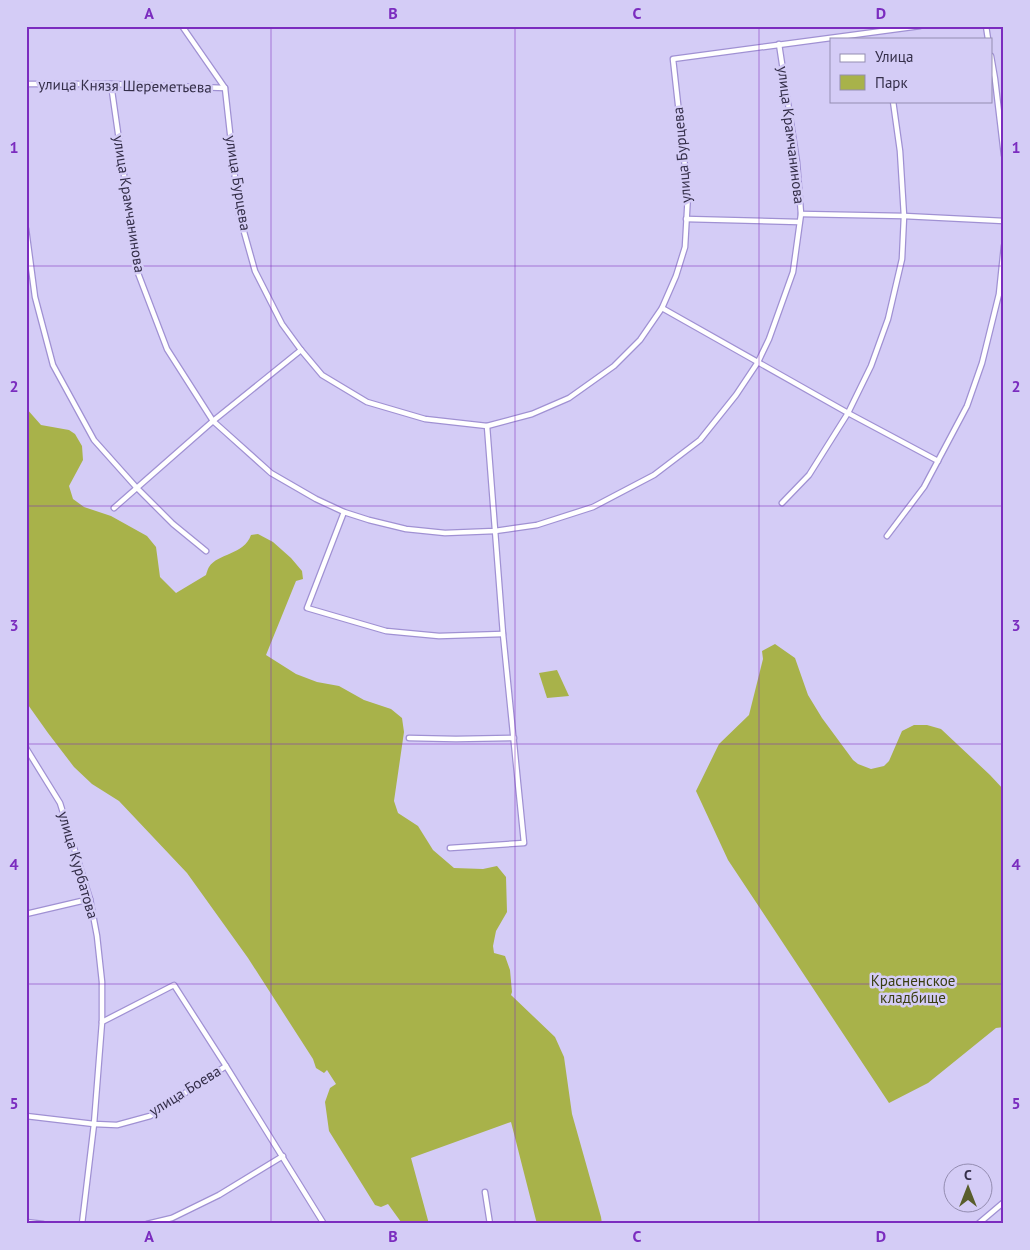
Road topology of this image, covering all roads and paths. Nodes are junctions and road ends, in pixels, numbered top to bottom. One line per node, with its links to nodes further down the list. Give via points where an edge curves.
1 (182, 26): 11 (street, улица Бурцева)
2 (920, 26): 3 (street)
3 (884, 32): 5 (street); 6 (street)
4 (830, 38): 7 (street)
5 (832, 38)
6 (885, 38)
7 (779, 44): 14 (street, улица Крамчанинова, via 798,162); 16 (street, улица Бурцева, via 673,59 688,194)
8 (992, 62): 13 (street)
9 (26, 84): 10 (street, улица Князя Шереметьева)
10 (111, 84): 11 (street, улица Князя Шереметьева); 25 (street, улица Крамчанинова, via 138,273 167,349)
11 (224, 88): 22 (street, улица Бурцева, via 239,214 255,271 282,324)
12 (893, 102): 15 (street)
13 (1004, 155)
14 (800, 214): 15 (street); 18 (street, улица Крамчанинова)
15 (904, 216): 17 (street); 24 (street, via 902,258 888,319 871,366)
16 (686, 218): 18 (street); 21 (street, улица Бурцева, via 684,247)
17 (1004, 221)
18 (800, 222): 23 (street, улица Крамчанинова, via 793,272)
19 (26, 229): 28 (street, via 36,297 53,364 94,440)
20 (1004, 246): 27 (street, via 999,294 982,363 966,406)
21 (662, 308): 23 (street); 26 (street, улица Бурцева, via 640,340 614,366 569,398 532,414)
22 (301, 350): 25 (street); 26 (street, улица Бурцева, via 322,375 367,402 425,419)
23 (758, 362): 24 (street); 32 (street, улица Крамчанинова, via 700,440 654,475 593,507 537,525)
24 (848, 413): 27 (street); 29 (street, via 809,475)
25 (213, 421): 28 (street); 31 (street, улица Крамчанинова, via 271,473)
26 (487, 426): 32 (street)
27 (938, 461): 33 (street, via 924,487)
28 (136, 487): 30 (street); 34 (street)
29 (782, 503)
30 (114, 508)
31 (344, 512): 32 (street, улица Крамчанинова, via 406,529 445,533); 35 (street, via 307,608 386,631 439,636)
32 (495, 531): 35 (street)
33 (887, 536)
34 (206, 551)
35 (504, 634): 37 (street)
36 (409, 738): 37 (street)
37 (514, 738): 39 (street, via 524,843)
38 (26, 748): 40 (street, улица Курбатова, via 60,803)
39 (450, 848)
40 (90, 899): 41 (street); 42 (street, улица Курбатова, via 102,982)
41 (26, 914)
42 (102, 1022): 43 (street, via 174,985); 45 (street, улица Курбатова)
43 (226, 1066): 45 (street, улица Боева, via 150,1116 117,1124); 46 (street)
44 (26, 1116): 45 (street, улица Боева)
45 (94, 1124): 51 (street, улица Курбатова)
46 (283, 1156): 52 (street, via 219,1195 172,1218); 53 (street)
47 (485, 1192): 54 (street)
48 (1004, 1202): 55 (street)
49 (26, 1222): 50 (street)
50 (42, 1224)
51 (82, 1224)
52 (147, 1224)
53 (324, 1224)
54 (490, 1224)
55 (978, 1224)

